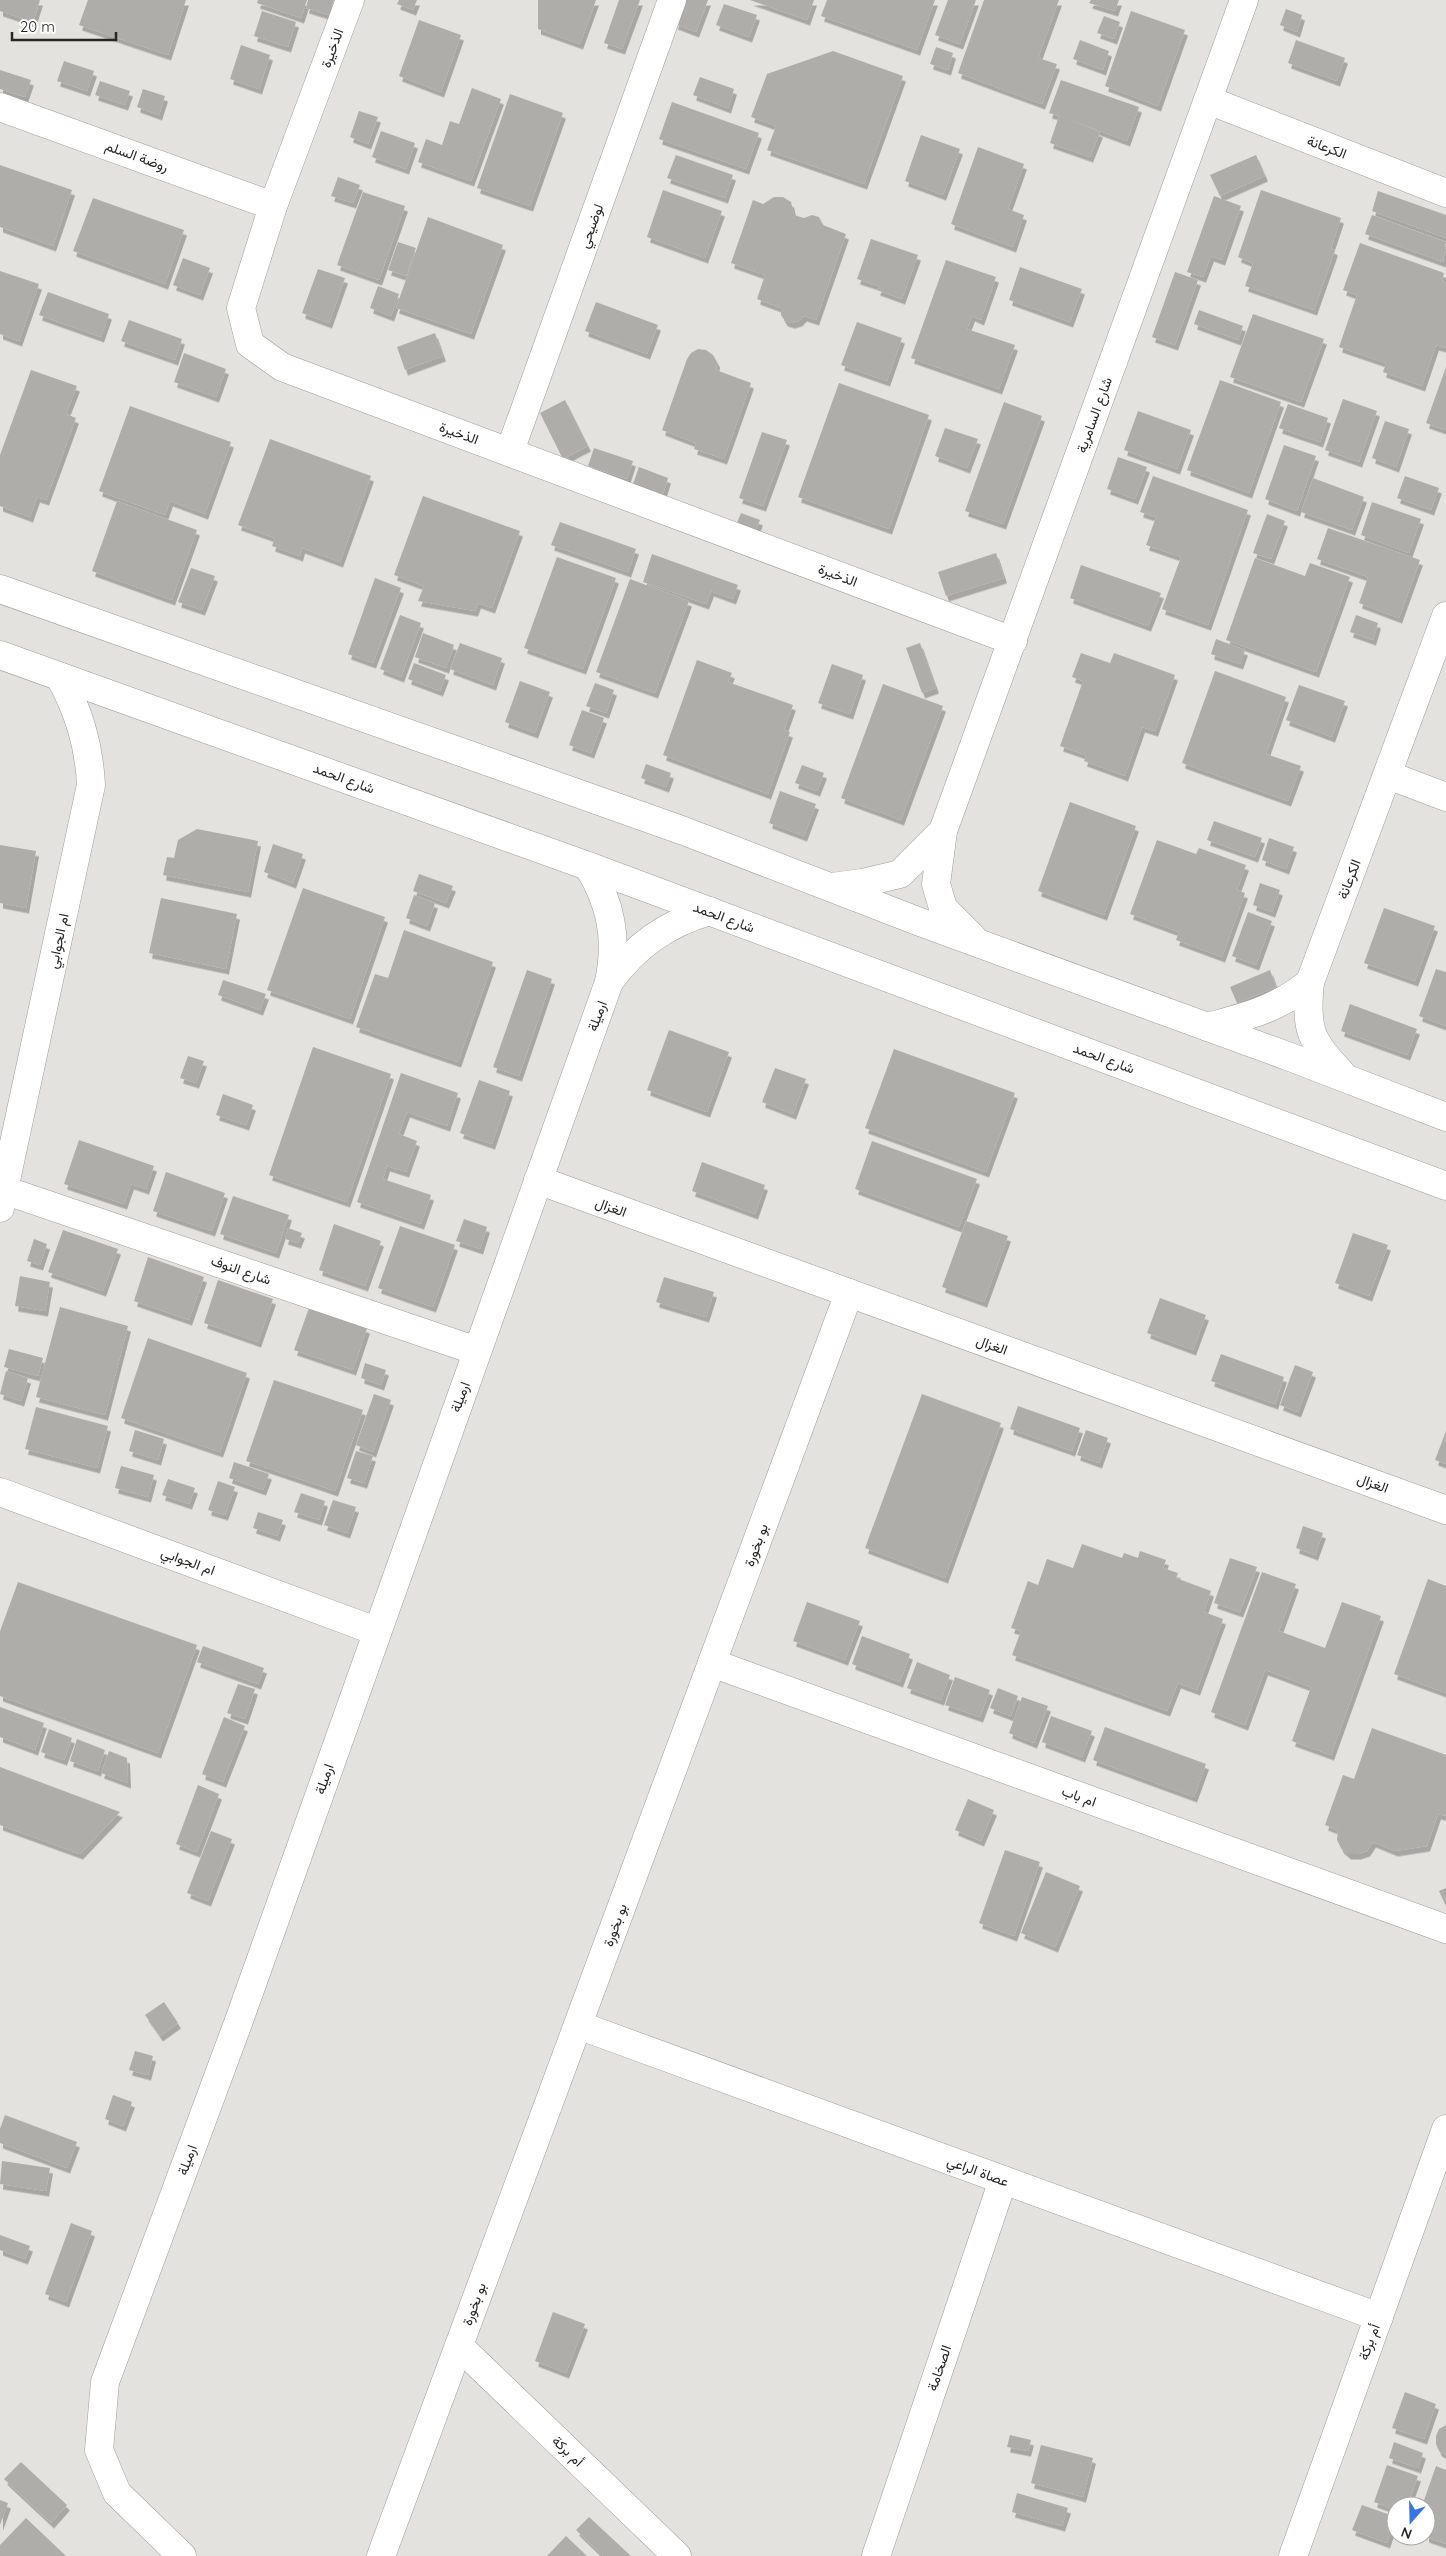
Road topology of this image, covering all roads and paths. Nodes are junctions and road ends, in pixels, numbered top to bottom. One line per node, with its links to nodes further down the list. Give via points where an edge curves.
1 (350, 0): 7 (street, الذخيرة)
2 (672, 0): 8 (street, لوضيحي)
3 (1244, 0): 4 (street, شارع السامرية)
4 (1208, 100): 6 (street, الكرعانة); 11 (street, شارع السامرية)
5 (0, 107): 7 (street, روضة السلم)
6 (1446, 194)
7 (274, 206): 8 (street, الذخيرة, via 241,308 250,344 282,367)
8 (510, 452): 11 (street, الذخيرة)
9 (0, 589): 18 (street, via 622,809)
10 (1446, 616): 14 (street, الكرعانة)
11 (1013, 641): 16 (street, شارع السامرية)
12 (0, 656): 13 (street, شارع الحمد)
13 (60, 678): 17 (street, شارع الحمد); 28 (street, ام الجوابي, via 74,702 83,729 91,784)
14 (1388, 776): 15 (street); 22 (street, الكرعانة)
15 (1446, 797)
16 (944, 830): 18 (street, شارع السامرية, via 900,874); 20 (street, شارع السامرية, via 936,884 943,908)
17 (588, 866): 19 (street, شارع الحمد); 21 (street, ارميلة, via 599,883 612,922 613,962)
18 (830, 887): 20 (street)
19 (710, 911): 21 (street, ارميلة, via 689,917 652,937 626,960); 27 (street, شارع الحمد)
20 (979, 944): 23 (street)
21 (609, 982): 26 (street, ارميلة)
22 (1310, 982): 23 (street, via 1292,997 1260,1013); 24 (street, الكرعانة, via 1310,1027 1319,1050)
23 (1208, 1027): 24 (street)
24 (1345, 1078): 25 (street)
25 (1446, 1117)
26 (538, 1180): 29 (street, الغزال); 30 (street, ارميلة)
27 (1446, 1186)
28 (2, 1199): 30 (street, شارع النوف)
29 (849, 1293): 32 (street, الغزال); 34 (street, بو بخورة)
30 (477, 1351): 33 (street, ارميلة)
31 (0, 1492): 33 (street, ام الجوابي)
32 (1446, 1510)
33 (376, 1631): 41 (street, ارميلة, via 241,2015 105,2382 100,2450 117,2492)
34 (712, 1663): 35 (street, ام باب); 36 (street, بو بخورة)
35 (1446, 1929)
36 (578, 2025): 38 (street, عصاة الراعي); 40 (street, بو بخورة)
37 (1446, 2129): 39 (street, أم بركة)
38 (1003, 2180): 39 (street, عصاة الراعي); 44 (street, الصخامة)
39 (1379, 2317): 45 (street, أم بركة)
40 (459, 2346): 42 (street, بو بخورة); 43 (street, أم بركة)
41 (182, 2556)
42 (381, 2556)
43 (677, 2556)
44 (876, 2556)
45 (1293, 2556)

